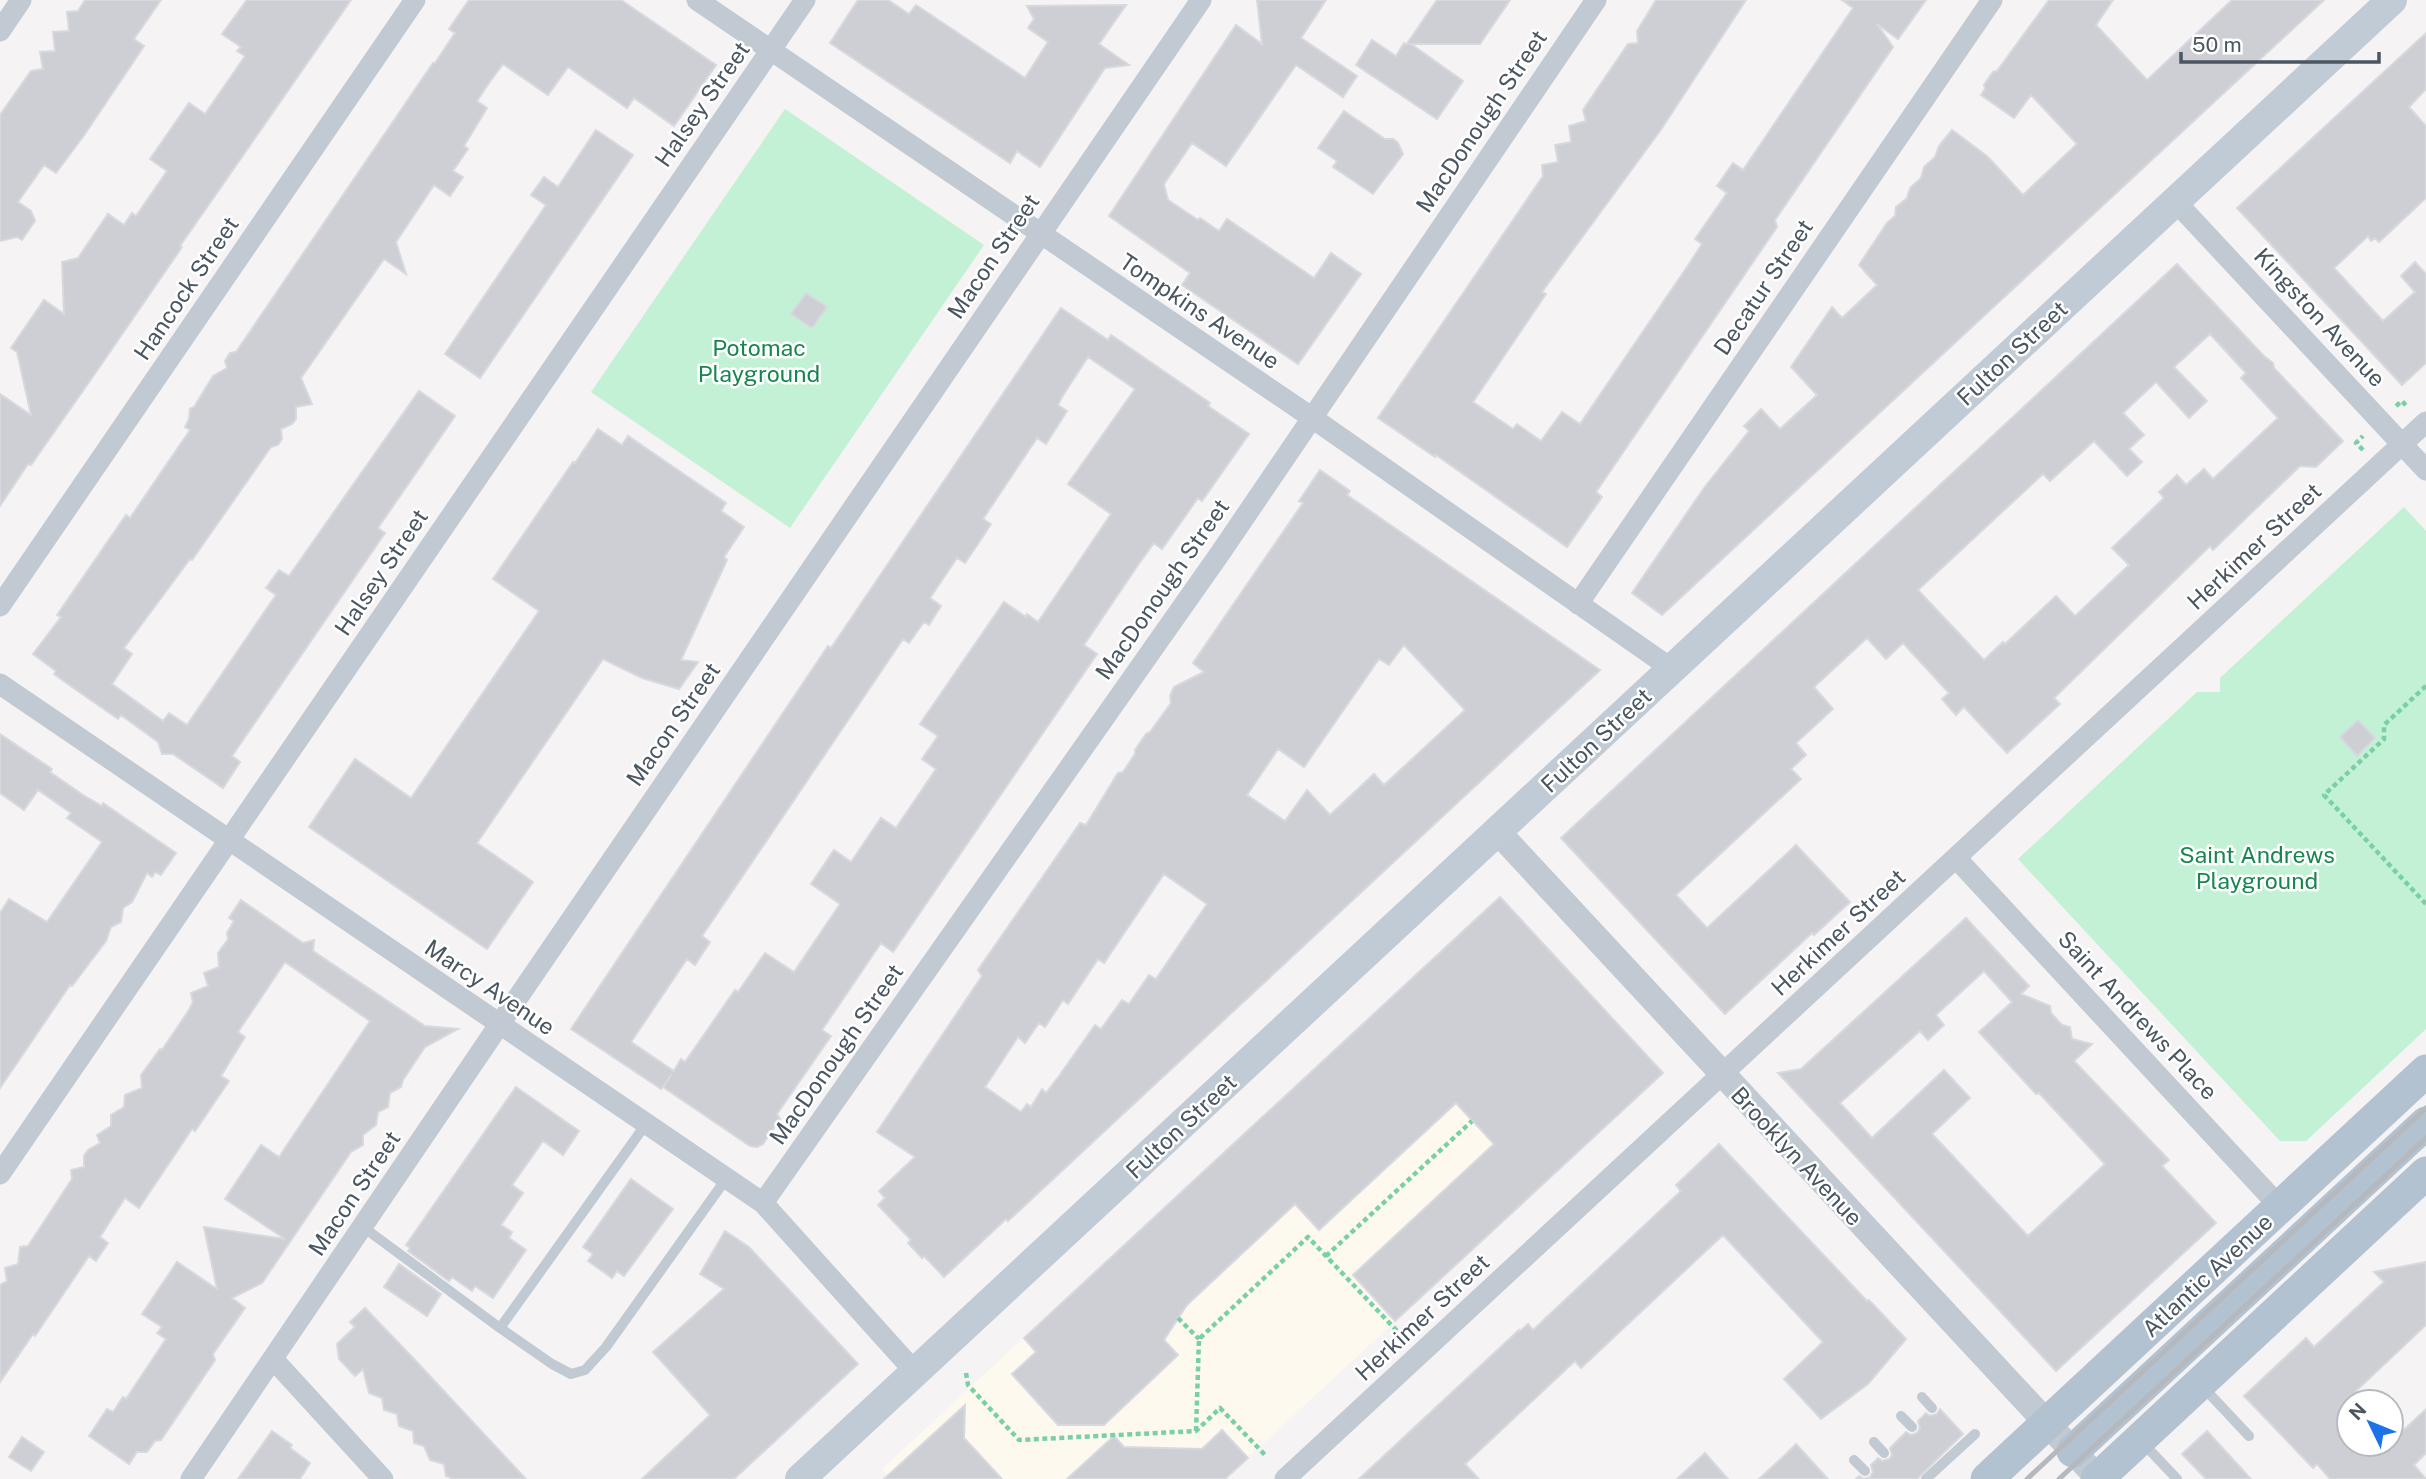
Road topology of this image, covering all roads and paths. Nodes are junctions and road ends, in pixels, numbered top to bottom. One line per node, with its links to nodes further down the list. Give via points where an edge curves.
1 (21, 0): 9 (street)
2 (415, 0): 22 (street, Hancock Street)
3 (697, 0): 10 (street, Tompkins Avenue)
4 (805, 0): 10 (street, Halsey Street)
5 (1201, 0): 12 (street, Macon Street)
6 (1596, 0): 15 (street, MacDonough Street)
7 (1992, 0): 21 (street, Decatur Street)
8 (2390, 1): 11 (main road, Fulton Street)
9 (0, 31)
10 (771, 51): 12 (street, Tompkins Avenue); 27 (street, Halsey Street)
11 (2175, 201): 18 (street, Kingston Avenue); 23 (main road, Fulton Street)
12 (1039, 235): 15 (street, Tompkins Avenue); 30 (street, Macon Street)
13 (2395, 407): 14 (path, via 2402,401)
14 (2408, 408)
15 (1311, 418): 21 (street, Tompkins Avenue); 39 (street, MacDonough Street)
16 (2426, 422): 18 (street, Herkimer Street)
17 (2364, 435): 19 (path, via 2356,443)
18 (2402, 444): 20 (street, Kingston Avenue); 28 (street, Herkimer Street)
19 (2364, 451)
20 (2426, 470)
21 (1578, 604): 23 (street, Tompkins Avenue)
22 (0, 606)
23 (1672, 669): 26 (main road, Fulton Street)
24 (0, 684): 27 (street, Marcy Avenue)
25 (2426, 686): 29 (path, via 2384,725 2384,739 2324,795)
26 (1497, 831): 32 (street, Brooklyn Avenue); 49 (main road, Fulton Street)
27 (229, 841): 30 (street, Marcy Avenue); 37 (street, Halsey Street)
28 (1956, 858): 32 (street, Herkimer Street); 40 (street, Saint Andrews Place)
29 (2426, 904)
30 (499, 1025): 35 (street, Marcy Avenue); 41 (street, Macon Street)
31 (2426, 1071): 40 (main road, Atlantic Avenue)
32 (1722, 1075): 55 (street, Brooklyn Avenue); 70 (street, Herkimer Street)
33 (1472, 1121): 42 (path)
34 (2426, 1123): 43 (main road)
35 (646, 1125): 38 (street, Marcy Avenue); 45 (lane)
36 (2426, 1173): 43 (main road)
37 (0, 1174)
38 (726, 1179): 39 (street, Marcy Avenue); 45 (lane, via 585,1370 571,1374)
39 (763, 1203): 49 (street, Marcy Avenue)
40 (2280, 1207): 55 (main road, Atlantic Avenue)
41 (363, 1227): 45 (lane); 48 (street, Macon Street)
42 (1326, 1256): 46 (path); 47 (path, via 1308,1237)
43 (2262, 1300): 51 (main road); 62 (main road)
44 (1178, 1318): 47 (path)
45 (500, 1328)
46 (1398, 1332)
47 (1199, 1339): 57 (path)
48 (273, 1359): 68 (street, Macon Street); 69 (street)
49 (916, 1373): 67 (main road, Fulton Street)
50 (966, 1373): 57 (path, via 968,1385 1019,1440)
51 (2200, 1384): 59 (lane); 60 (main road)
52 (1922, 1397): 53 (lane)
53 (1932, 1408)
54 (1901, 1416): 56 (lane)
55 (2047, 1423): 62 (street, Brooklyn Avenue); 72 (main road, Atlantic Avenue)
56 (1912, 1427)
57 (1196, 1431): 64 (path, via 1220,1408)
58 (1975, 1434): 71 (lane)
59 (2249, 1436)
60 (2140, 1439): 73 (main road); 74 (lane)
61 (1874, 1441): 63 (lane)
62 (2073, 1451): 73 (street, Brooklyn Avenue)
63 (1884, 1453)
64 (1267, 1457)
65 (1854, 1460): 66 (lane)
66 (1865, 1471)
67 (816, 1474)
68 (191, 1479)
69 (383, 1479)
70 (1285, 1479)
71 (1926, 1479)
72 (1987, 1479)
73 (2098, 1479)
74 (2177, 1479)

